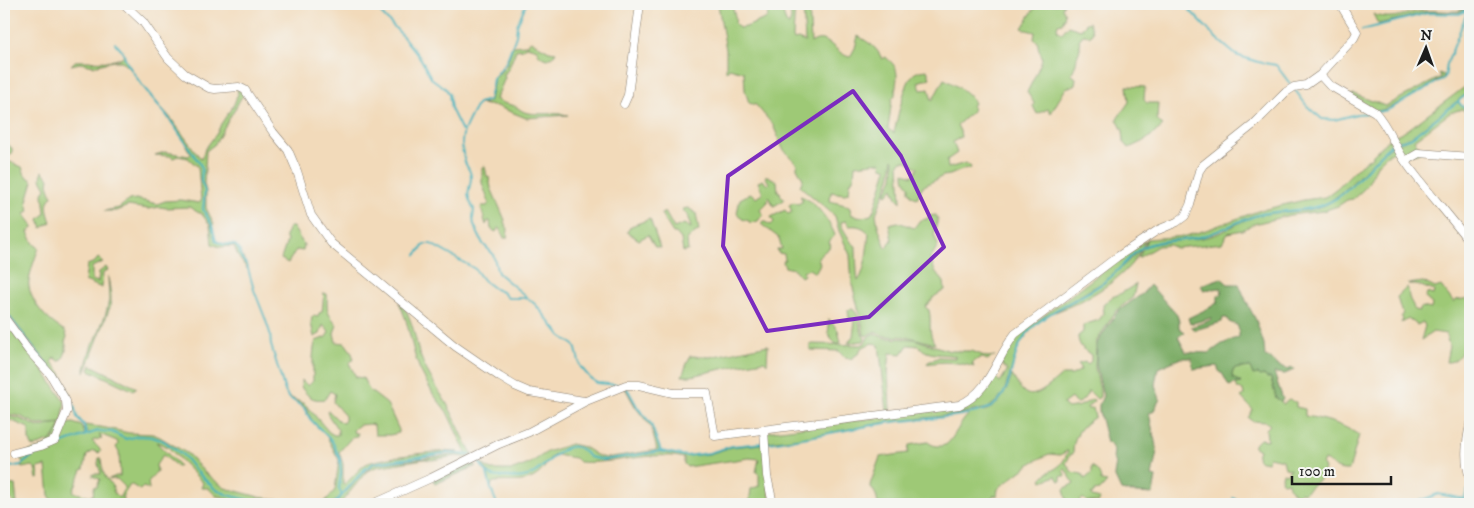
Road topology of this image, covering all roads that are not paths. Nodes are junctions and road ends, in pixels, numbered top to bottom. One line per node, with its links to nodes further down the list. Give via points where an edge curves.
1 (124, 4): 10 (street, via 185,74 210,88 239,87 245,90 288,150 311,215 331,243 455,346 515,386 529,392)
2 (640, 4): 5 (street, via 628,95)
3 (1340, 4): 4 (street, via 1356,32)
4 (1320, 76): 7 (street, via 1375,112); 12 (street, via 1286,92 1203,165 1185,216 1117,257 1015,334 987,382 966,402)
5 (624, 104)
6 (1470, 157): 7 (street, via 1419,153)
7 (1405, 161): 8 (street)
8 (1470, 243)
9 (4, 317): 13 (street, via 56,382 66,401 67,411 55,440)
10 (586, 401): 12 (street, via 631,384 673,392 707,393 715,436); 15 (street, via 529,432)
11 (1470, 425): 14 (street, via 1466,463)
12 (764, 430): 16 (street, via 767,476)
13 (14, 453)
14 (1470, 478)
15 (373, 504)
16 (773, 504)

